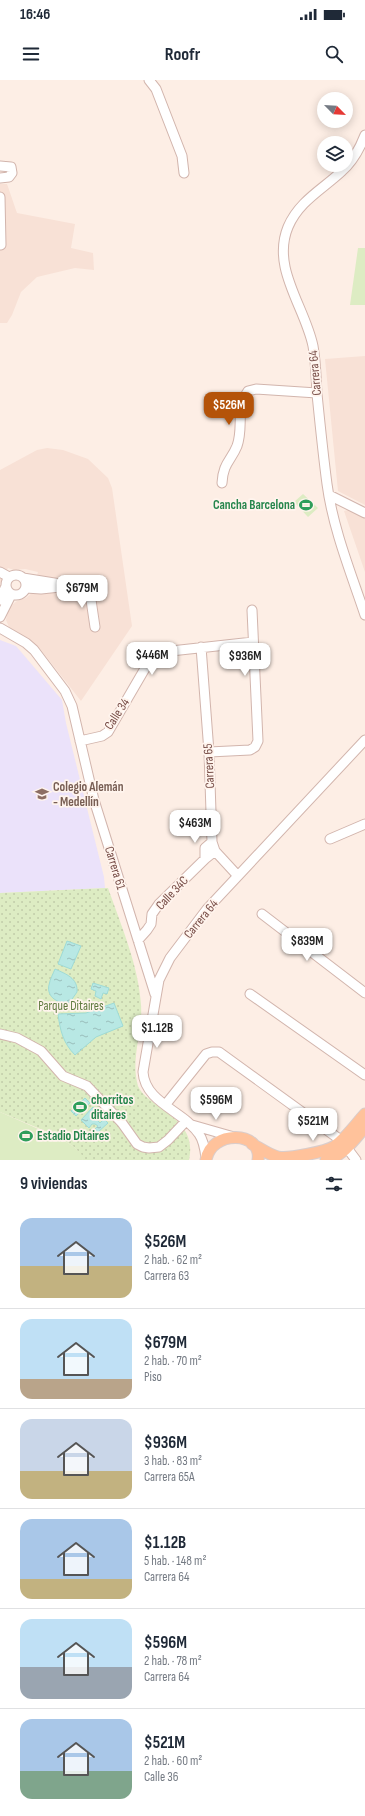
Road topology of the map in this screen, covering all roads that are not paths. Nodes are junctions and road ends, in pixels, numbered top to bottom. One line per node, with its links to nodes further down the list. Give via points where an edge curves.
1 (149, 80): 4 (street, via 156,89 182,156)
2 (365, 135): 8 (street, Carrera 64, via 356,154 344,170 301,206 288,227 285,239 284,267 313,343 317,366)
3 (0, 166): 5 (street, via 11,167 12,173 9,177)
4 (184, 172)
5 (0, 178)
6 (0, 197): 7 (street)
7 (1, 245)
8 (317, 392): 9 (street, via 256,389 248,391 240,406 237,446 223,471); 10 (street, Carrera 64)
9 (222, 483)
10 (329, 495): 11 (street); 16 (street, Carrera 64, via 335,522)
11 (365, 513)
12 (4, 581): 13 (street, via 15,574); 13 (street, via 18,595); 14 (street); 17 (street)
13 (32, 586): 18 (street, via 73,586 86,590 91,600)
14 (0, 600)
15 (252, 610): 20 (street)
16 (365, 615)
17 (0, 617)
18 (95, 627)
19 (0, 628): 23 (street, Carrera 61, via 34,650 65,691 72,706)
20 (253, 642): 21 (street, Calle 34); 24 (street, via 258,742 256,747 250,750)
21 (201, 647): 23 (street, Calle 34, via 162,652 154,658 147,665 108,732); 24 (street, Carrera 65)
22 (365, 740): 28 (street, Carrera 64)
23 (80, 741): 30 (street, Carrera 61, via 96,805)
24 (209, 752): 27 (street, Carrera 65)
25 (365, 824): 26 (street)
26 (330, 839)
27 (214, 846): 28 (street); 30 (street, Calle 34C, via 205,848 204,859 159,904 152,914 151,924)
28 (238, 876): 32 (street, Carrera 64, via 207,909 170,958 161,973)
29 (262, 914): 31 (street)
30 (138, 940): 32 (street, Carrera 61)
31 (365, 993)
32 (155, 994): 36 (street, Carrera 64, via 143,1072 149,1092)
33 (250, 994): 35 (street)
34 (0, 1034): 38 (street, via 17,1038 41,1051 63,1076 87,1086 122,1123 137,1144 143,1147 159,1146)
35 (365, 1075)
36 (166, 1104): 38 (street, Carrera 64); 42 (street, via 206,1054 219,1052)
37 (365, 1114): 42 (main road)
38 (189, 1123): 40 (street, Carrera 64); 43 (street, Carrera 64, via 200,1135)
39 (365, 1127): 42 (main road)
40 (234, 1137): 41 (main road); 43 (main road, via 221,1140 212,1146)
41 (252, 1144): 42 (main road, via 278,1157 310,1154); 44 (main road)
42 (344, 1144): 45 (main road, via 331,1159); 46 (street)
43 (206, 1159)
44 (258, 1160)
45 (326, 1160)
46 (356, 1160)

